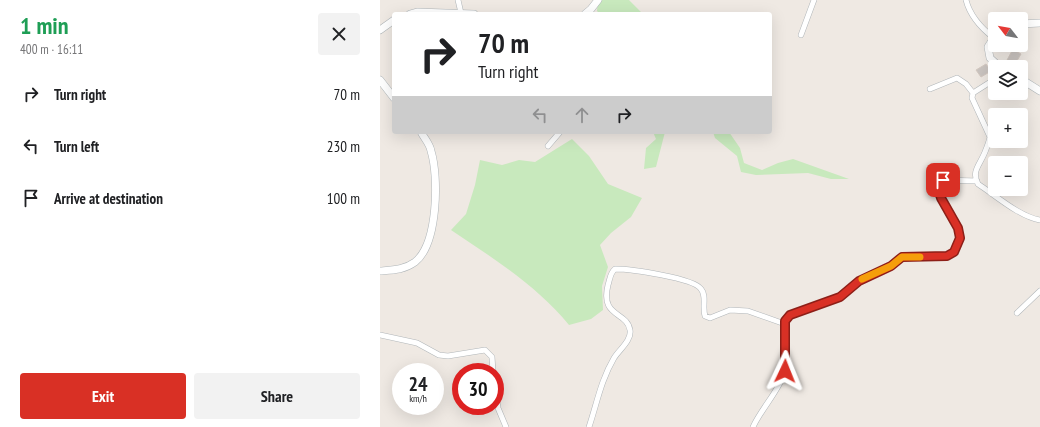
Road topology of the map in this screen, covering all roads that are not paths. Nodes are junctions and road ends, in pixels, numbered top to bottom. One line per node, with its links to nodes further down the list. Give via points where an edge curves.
1 (458, 0): 5 (street)
2 (598, 0): 6 (street)
3 (814, 0): 12 (street)
4 (966, 0): 11 (street, via 970,13)
5 (461, 12)
6 (587, 12)
7 (392, 21): 10 (street)
8 (1040, 23): 9 (street)
9 (1028, 24)
10 (380, 30)
11 (988, 34)
12 (801, 35)
13 (380, 80): 19 (street)
14 (988, 83): 18 (street)
15 (1028, 83): 17 (street)
16 (930, 89): 18 (street, via 957,78)
17 (1040, 91)
18 (973, 93): 23 (street, via 972,98 990,137 985,153 975,170 974,177)
19 (392, 95)
20 (422, 134): 25 (street, via 431,150 436,186 433,225 426,248 416,261 403,269)
21 (558, 134): 22 (street)
22 (548, 146)
23 (977, 181): 24 (street, via 1024,215); 28 (street, via 940,182 938,189 941,198 958,228 960,238 954,252 947,256 902,257 891,266 859,281 840,297 794,312)
24 (1040, 220)
25 (380, 271)
26 (1040, 291): 27 (street)
27 (1017, 313)
28 (785, 321): 33 (street, via 782,323 748,311 730,310 710,318 705,316 703,310 702,289 695,284 659,274 615,269 611,272 606,295 607,304 629,326 631,332 607,370); 34 (street, via 785,371)
29 (380, 335): 30 (street, via 417,343 439,355 485,350 492,357)
30 (492, 363)
31 (501, 415): 32 (street)
32 (506, 427)
33 (589, 427)
34 (752, 427)

